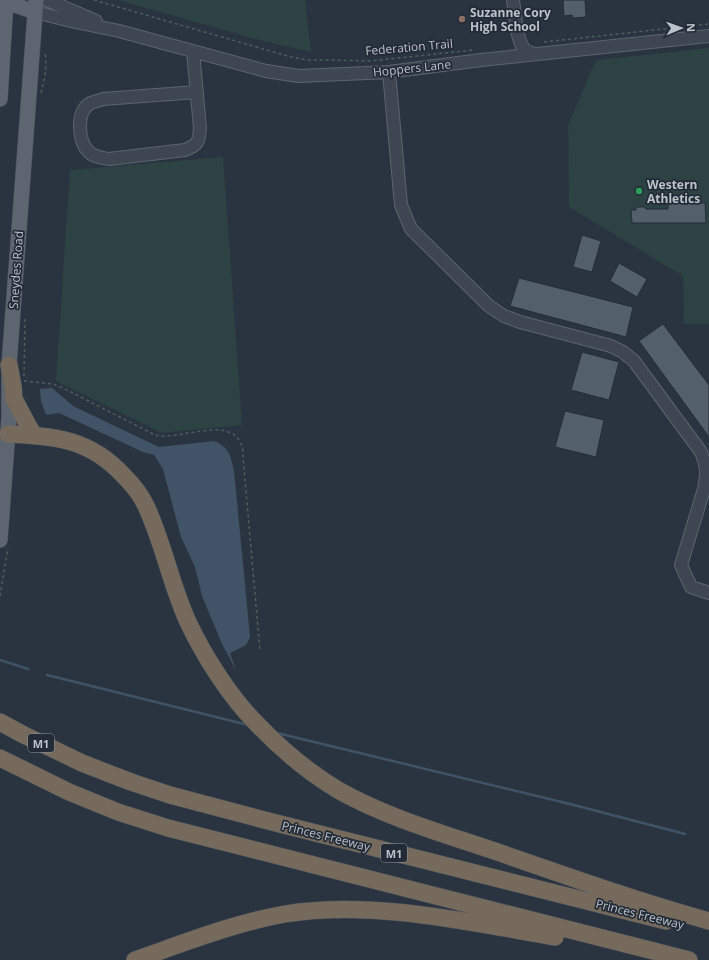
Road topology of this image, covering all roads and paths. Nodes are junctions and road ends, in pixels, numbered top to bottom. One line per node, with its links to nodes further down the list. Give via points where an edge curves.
1 (47, 0): 7 (street, Hoppers Lane)
2 (94, 0): 12 (path, Federation Trail, via 307,60 370,61)
3 (512, 0): 9 (street)
4 (10, 1): 5 (main road); 15 (main road)
5 (35, 6): 7 (street, Hoppers Lane, via 72,22); 16 (main road, Sneydes Road)
6 (709, 24): 9 (path)
7 (119, 31): 10 (street, Hoppers Lane)
8 (709, 36): 11 (street, Hoppers Lane)
9 (520, 39): 11 (street, via 526,50); 12 (street, via 512,50)
10 (193, 51): 13 (street, Hoppers Lane, via 266,71 299,76); 14 (street)
11 (534, 54): 12 (street, Hoppers Lane)
12 (479, 55): 13 (street, Hoppers Lane)
13 (389, 72): 20 (street, via 401,205 411,229 489,306 504,316 611,346 623,352 634,361)
14 (197, 92): 14 (street, via 200,128 199,139 194,147 109,159 89,153 82,143 81,112 89,104 103,99)
15 (0, 100)
16 (9, 365): 18 (main road, Sneydes Road); 19 (highway, via 14,399)
17 (24, 381): 23 (path, via 53,384 63,388 154,435 225,430 237,436 244,457)
18 (4, 434): 19 (highway); 21 (main road, Sneydes Road)
19 (35, 436): 26 (highway, via 57,438 84,446 103,456 134,486 146,505 188,622 216,671 233,698 255,722 307,769 338,789 388,814 657,907)
20 (705, 452): 22 (street, via 705,484 681,565 691,588)
21 (0, 540)
22 (709, 593)
23 (260, 651)
24 (0, 722): 27 (highway, Princes Freeway / M1, via 82,763 170,795)
25 (0, 758): 28 (highway, via 69,792 118,812 168,828)
26 (709, 921)
27 (709, 931)
28 (685, 959): 29 (highway, via 463,921 381,910 334,909 285,914 238,926)
29 (135, 960)

